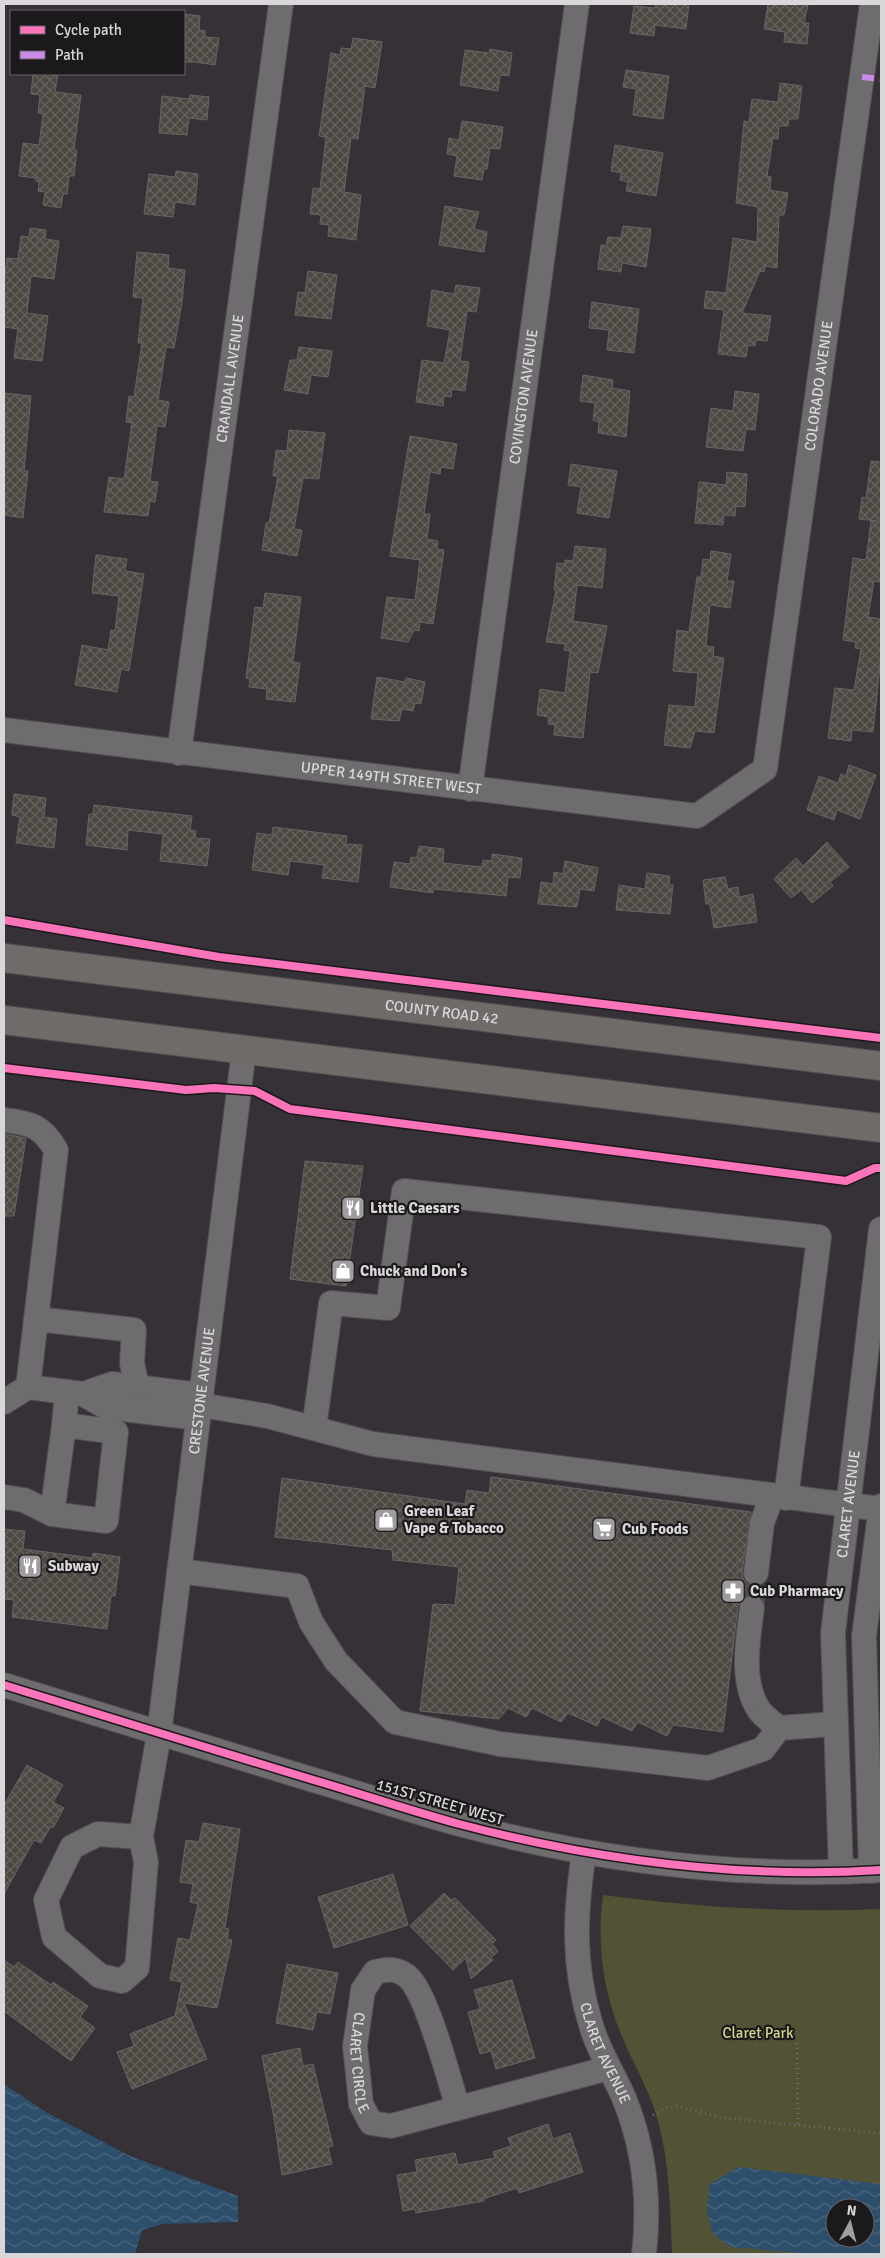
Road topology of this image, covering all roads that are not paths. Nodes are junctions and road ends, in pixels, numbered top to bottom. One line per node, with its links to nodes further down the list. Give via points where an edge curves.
1 (282, 4): 5 (street, CRANDALL AVENUE)
2 (577, 4): 7 (street, COVINGTON AVENUE)
3 (872, 4): 6 (street, COLORADO AVENUE)
4 (4, 730): 5 (street, UPPER 149TH STREET WEST)
5 (179, 753): 7 (street, UPPER 149TH STREET WEST)
6 (765, 769): 7 (street, UPPER 149TH STREET WEST, via 697,816)
7 (470, 789)
8 (4, 958): 11 (highway, COUNTY ROAD 42)
9 (4, 1020): 10 (highway)
10 (244, 1050): 13 (highway); 20 (street, CRESTONE AVENUE)
11 (881, 1066)
12 (4, 1120): 15 (street, via 35,1125 56,1150)
13 (881, 1128)
14 (881, 1229): 25 (street, CLARET AVENUE)
15 (36, 1319): 16 (street); 17 (street, via 134,1330 132,1363)
16 (28, 1387): 18 (street); 19 (street)
17 (137, 1387): 18 (street, via 112,1384); 20 (street)
18 (75, 1393): 20 (street, via 106,1407); 21 (street)
19 (4, 1402)
20 (199, 1406): 22 (street, via 267,1416); 28 (street, CRESTONE AVENUE)
21 (64, 1425): 27 (street); 27 (street, via 116,1432 106,1521)
22 (314, 1428): 24 (street, via 373,1444); 24 (street, via 330,1303 388,1308 404,1191 819,1237)
23 (4, 1497): 27 (street, via 24,1500)
24 (779, 1497): 25 (street); 29 (street, via 762,1523)
25 (848, 1505): 26 (street); 32 (street, CLARET AVENUE, via 833,1633)
26 (881, 1508): 37 (street, via 864,1636)
27 (52, 1514)
28 (179, 1571): 33 (street, via 297,1586 311,1622 336,1662 395,1722 500,1744 708,1768 763,1749); 34 (street, CRESTONE AVENUE)
29 (756, 1573)
30 (752, 1608): 33 (street, via 747,1647 749,1686 759,1710)
31 (4, 1685): 34 (street, 151ST STREET WEST)
32 (835, 1724): 33 (street); 38 (street, CLARET AVENUE)
33 (779, 1728)
34 (159, 1734): 35 (street, CRESTONE AVENUE); 36 (street, 151ST STREET WEST, via 458,1824)
35 (141, 1837): 35 (street, via 146,1862 137,1968 122,1981 100,1976 54,1937 46,1900 72,1847 98,1834)
36 (584, 1852): 38 (street, 151ST STREET WEST, via 727,1869); 39 (street, CLARET AVENUE, via 576,1911 577,1957 591,2026)
37 (876, 1870): 38 (street, 151ST STREET WEST)
38 (841, 1871)
39 (609, 2068): 40 (street, CLARET CIRCLE); 41 (street, CLARET AVENUE, via 631,2115 642,2158 646,2203)
40 (458, 2108): 40 (street, CLARET CIRCLE, via 391,2126 371,2122 361,2104 355,2046 363,1990 375,1972 390,1968 408,1977 423,1997)
41 (644, 2254)

